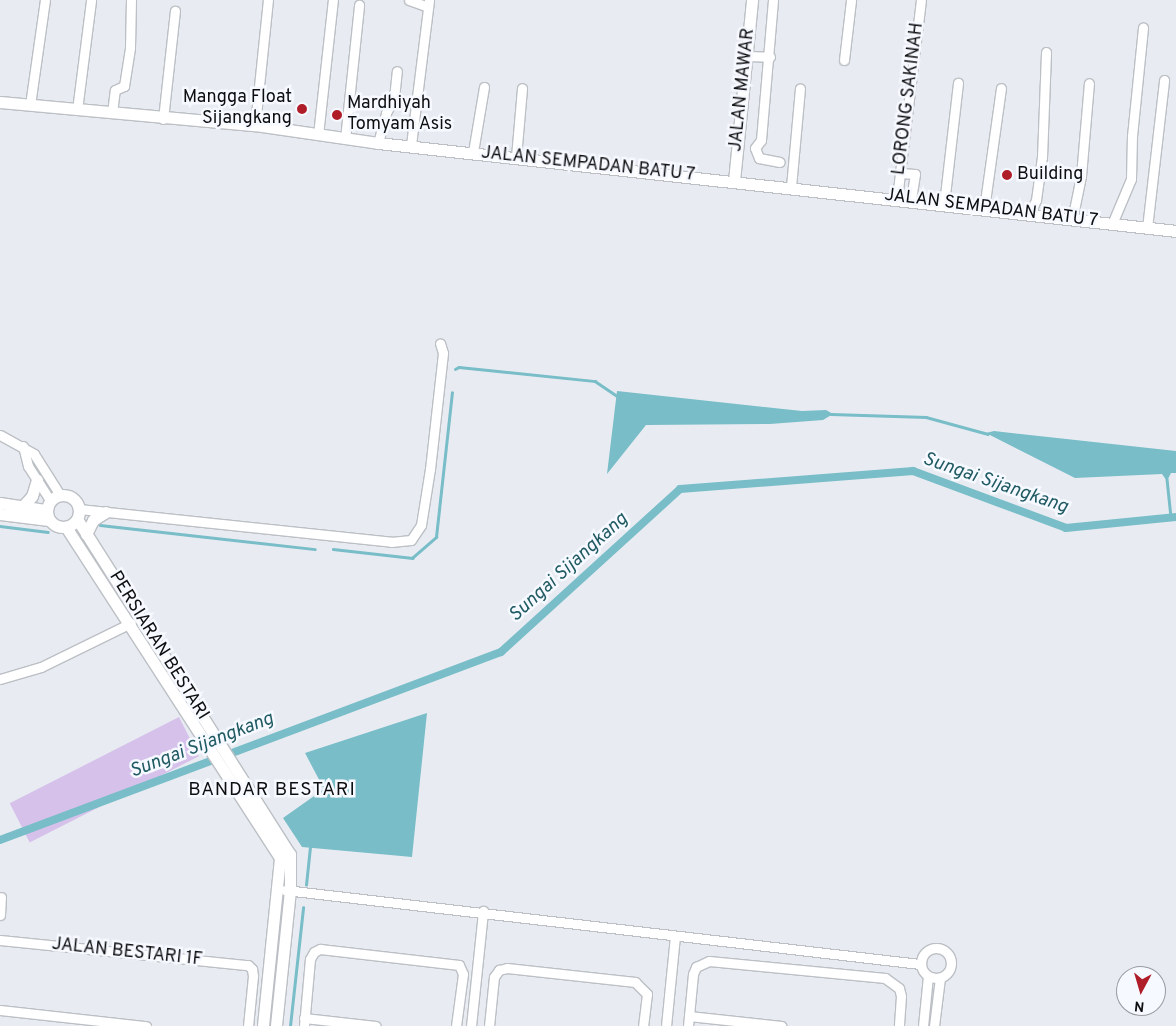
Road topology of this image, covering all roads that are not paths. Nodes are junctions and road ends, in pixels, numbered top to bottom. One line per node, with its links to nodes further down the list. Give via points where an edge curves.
1 (45, 0): 28 (street)
2 (91, 0): 29 (street)
3 (130, 0): 30 (street, via 130,47 124,86 115,90)
4 (268, 0): 32 (street)
5 (333, 0): 33 (street)
6 (410, 0): 11 (street)
7 (752, 0): 16 (street, JALAN MAWAR)
8 (773, 0): 17 (street)
9 (852, 0): 18 (street)
10 (921, 0): 40 (street, LORONG SAKINAH)
11 (428, 4): 36 (street)
12 (359, 5): 34 (street)
13 (175, 11): 31 (street)
14 (1143, 28): 49 (street, via 1131,179)
15 (1046, 52): 47 (street, via 1042,157 1036,200)
16 (747, 56): 17 (street); 41 (street, JALAN MAWAR)
17 (770, 57): 39 (street, via 761,140 755,148 759,158)
18 (844, 60)
19 (397, 71): 35 (street, via 394,98 386,113)
20 (1164, 80): 50 (street)
21 (958, 83): 45 (street)
22 (1089, 83): 48 (street, via 1081,176)
23 (484, 88): 37 (street)
24 (522, 88): 38 (street)
25 (800, 88): 42 (street)
26 (1001, 88): 46 (street)
27 (0, 102): 28 (street, JALAN SEMPADAN BATU 7)
28 (30, 105): 29 (street, JALAN SEMPADAN BATU 7)
29 (77, 110): 30 (street, JALAN SEMPADAN BATU 7)
30 (112, 113): 31 (street, JALAN SEMPADAN BATU 7)
31 (163, 119): 32 (street, JALAN SEMPADAN BATU 7)
32 (255, 125): 33 (street, JALAN SEMPADAN BATU 7)
33 (318, 135): 34 (street, JALAN SEMPADAN BATU 7)
34 (345, 139): 35 (street, JALAN SEMPADAN BATU 7)
35 (378, 143): 36 (street, JALAN SEMPADAN BATU 7)
36 (411, 146): 37 (street, JALAN SEMPADAN BATU 7)
37 (473, 152): 38 (street, JALAN SEMPADAN BATU 7)
38 (516, 157): 41 (street, JALAN SEMPADAN BATU 7)
39 (780, 162)
40 (900, 173): 43 (street, LORONG SAKINAH); 44 (street, via 915,174)
41 (734, 181): 42 (street, JALAN SEMPADAN BATU 7)
42 (791, 186): 43 (street, JALAN SEMPADAN BATU 7)
43 (897, 198): 44 (street, JALAN SEMPADAN BATU 7)
44 (911, 200): 45 (street, JALAN SEMPADAN BATU 7)
45 (944, 204): 46 (street, JALAN SEMPADAN BATU 7)
46 (984, 209): 47 (street, JALAN SEMPADAN BATU 7)
47 (1029, 215): 48 (street, JALAN SEMPADAN BATU 7)
48 (1072, 220): 49 (street, JALAN SEMPADAN BATU 7)
49 (1112, 224): 50 (street, JALAN SEMPADAN BATU 7)
50 (1147, 228): 51 (street, JALAN SEMPADAN BATU 7)
51 (1176, 231)
52 (440, 343): 59 (street, via 443,353 430,469 421,526 411,540 391,542)
53 (0, 435): 54 (street)
54 (23, 446): 55 (street, via 25,461); 58 (street, via 34,454)
55 (37, 480): 57 (street, via 35,491); 58 (street)
56 (0, 503): 57 (street)
57 (23, 506): 58 (street)
58 (51, 506): 60 (street); 61 (street, PERSIARAN BESTARI, via 70,496); 62 (street, via 56,526)
59 (106, 512): 61 (street); 63 (street, via 93,520)
60 (0, 514)
61 (78, 514): 62 (street); 63 (street, PERSIARAN BESTARI)
62 (66, 527): 64 (street, PERSIARAN BESTARI)
63 (86, 534): 66 (street, PERSIARAN BESTARI)
64 (131, 624): 65 (street, via 41,667); 66 (street, PERSIARAN BESTARI)
65 (0, 680)
66 (213, 743): 67 (street, PERSIARAN BESTARI)
67 (227, 765): 68 (street, PERSIARAN BESTARI, via 280,858); 69 (street, PERSIARAN BESTARI, via 290,854)
68 (278, 889): 69 (street); 83 (street, PERSIARAN BESTARI)
69 (290, 890): 71 (street); 84 (street, PERSIARAN BESTARI)
70 (1, 897): 72 (street)
71 (483, 911): 73 (street); 87 (street)
72 (0, 915)
73 (675, 936): 75 (street); 90 (street)
74 (0, 940): 82 (street, JALAN BESTARI 1F, via 241,964 252,969)
75 (920, 964): 76 (street); 77 (street, via 926,952 932,949 945,951 949,956 950,969)
76 (928, 976): 77 (street); 93 (street)
77 (940, 978): 94 (street)
78 (0, 1010): 81 (street)
79 (689, 1021): 91 (street); 92 (street, via 693,974 696,967 709,961 885,978 899,988)
80 (304, 1022): 85 (street); 86 (street, via 310,959 320,949 459,965 463,974)
81 (146, 1026)
82 (248, 1026)
83 (263, 1026)
84 (276, 1026)
85 (376, 1026)
86 (456, 1026)
87 (471, 1026)
88 (489, 1026): 89 (street, via 494,977 499,970 635,982 647,994)
89 (643, 1026)
90 (666, 1026)
91 (781, 1026)
92 (899, 1026)
93 (923, 1026)
94 (934, 1026)

